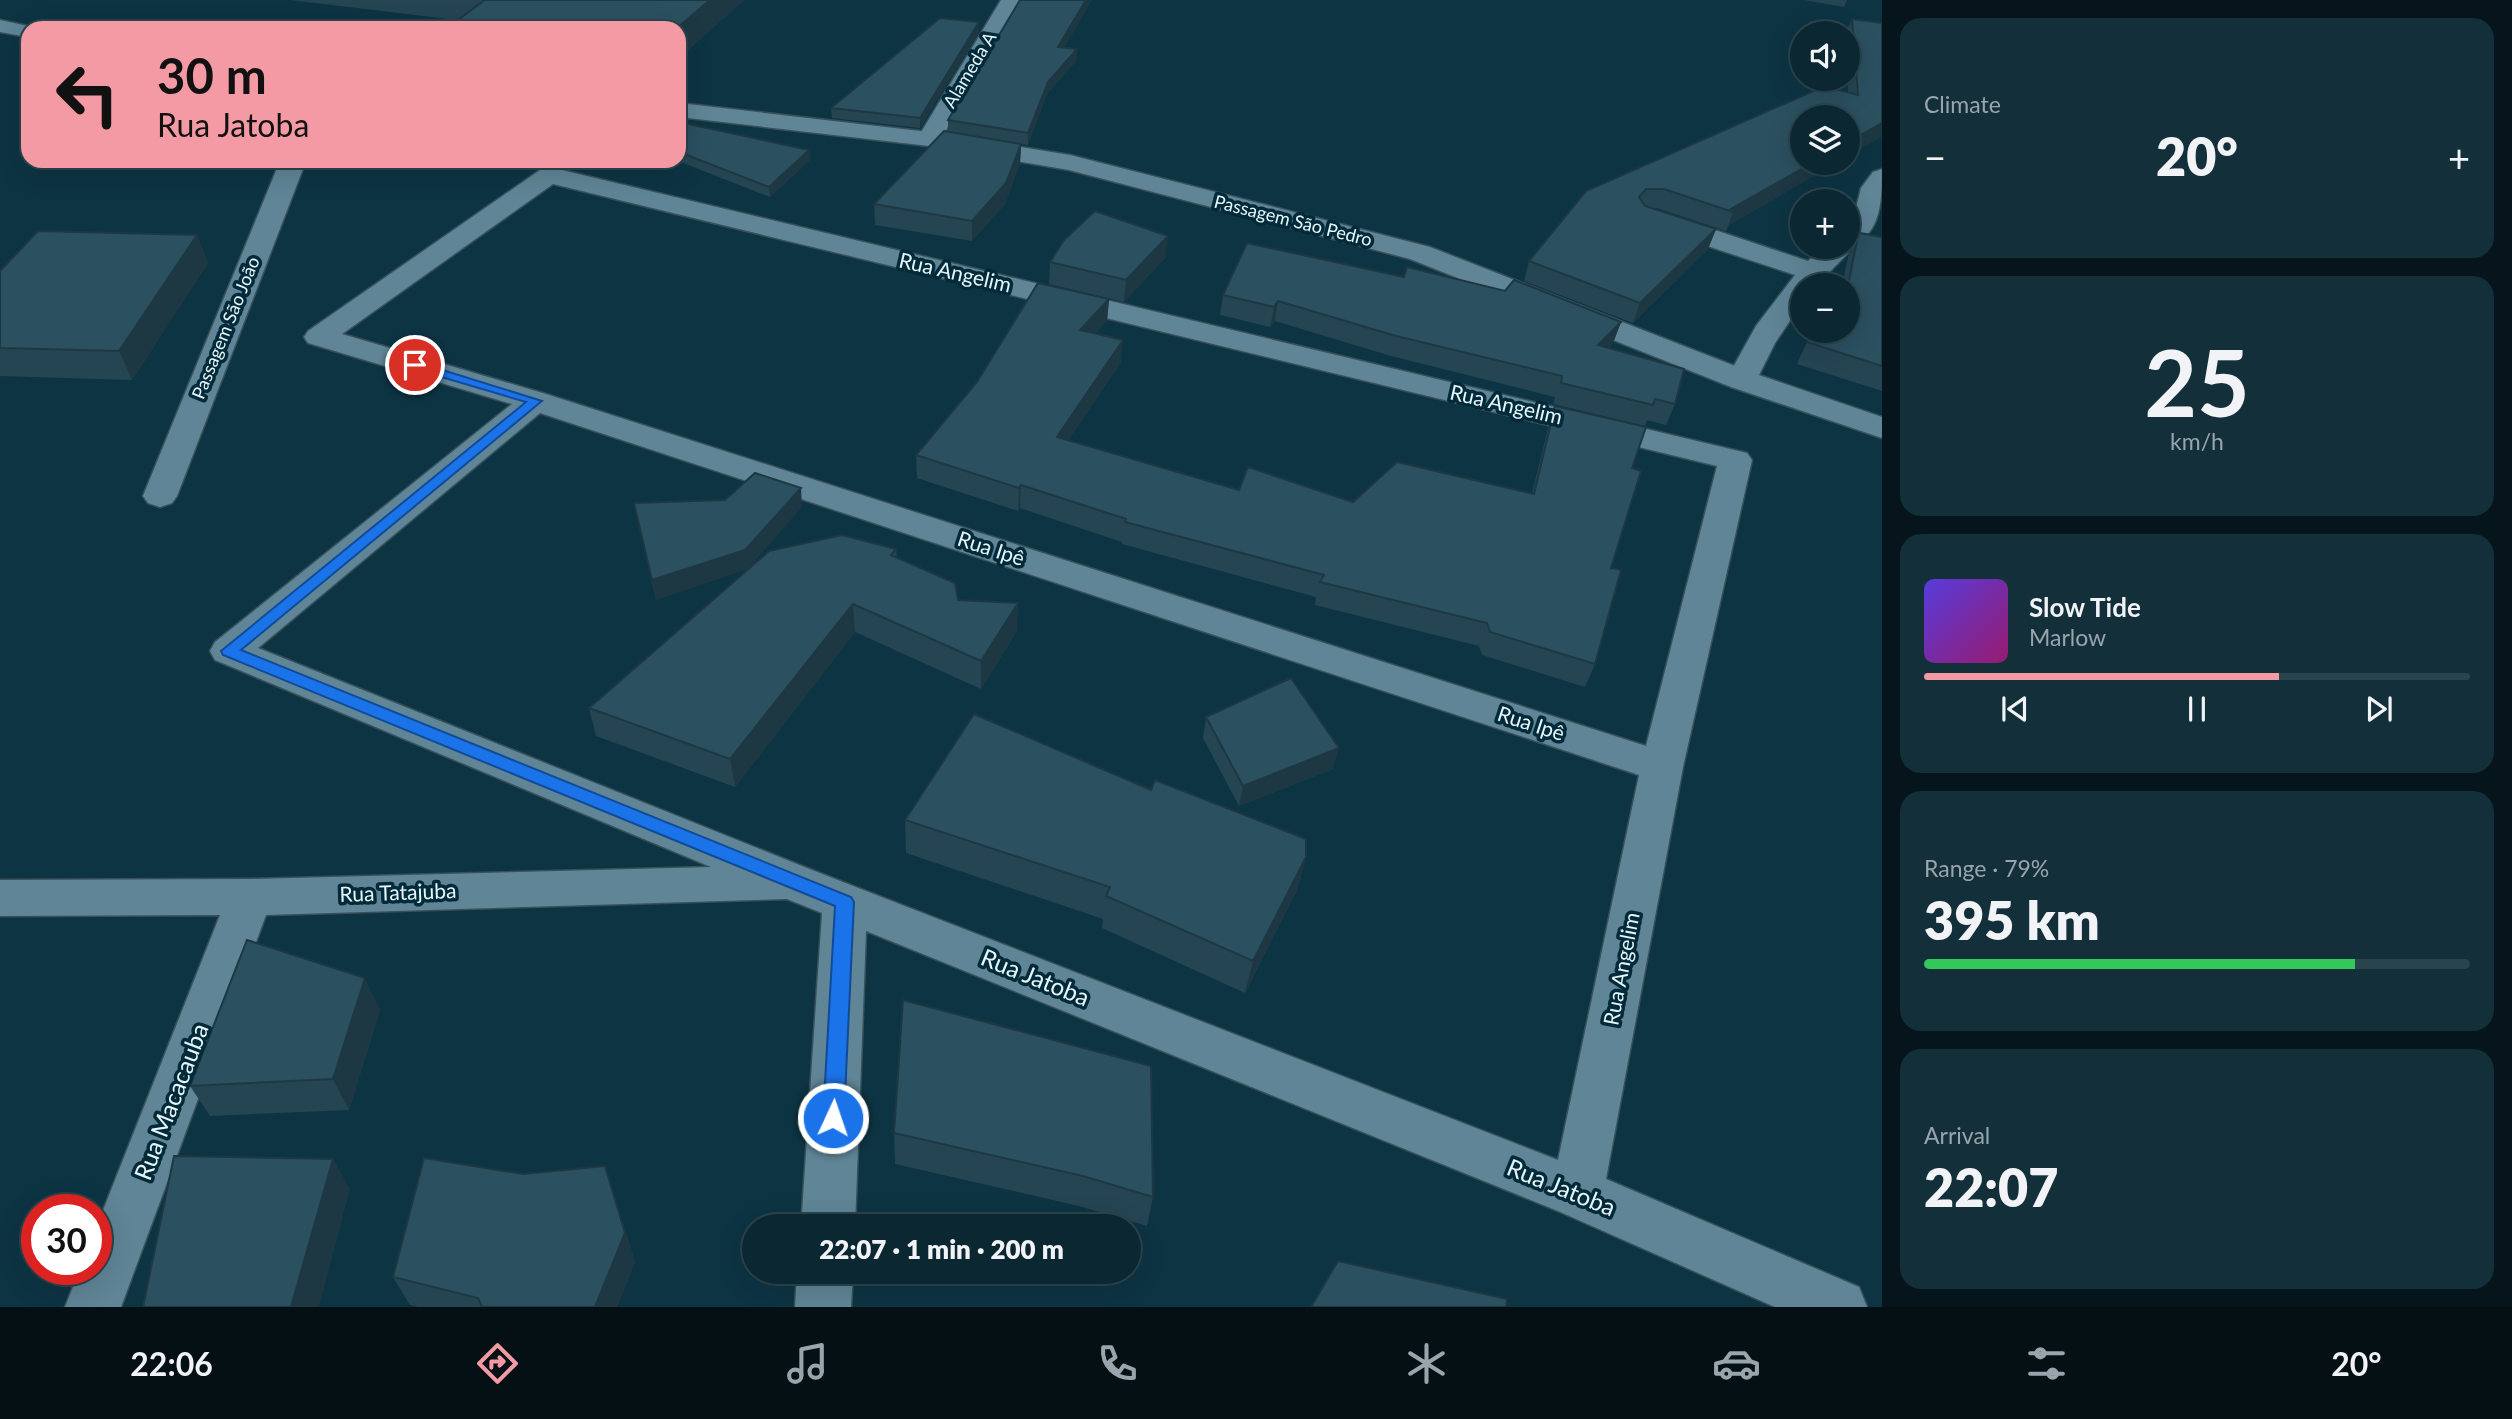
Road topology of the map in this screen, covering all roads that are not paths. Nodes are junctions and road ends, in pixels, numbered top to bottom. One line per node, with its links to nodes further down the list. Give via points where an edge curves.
1 (1011, 0): 5 (street, Alameda A)
2 (0, 26): 3 (street)
3 (21, 29)
4 (686, 110): 5 (street, Passagem São Pedro, via 742,111)
5 (929, 139): 13 (street, Passagem São Pedro, via 1070,163 1420,253)
6 (290, 168): 16 (street, Passagem São João)
7 (1879, 185): 9 (street)
8 (1647, 217): 11 (street)
9 (1866, 226)
10 (1826, 259): 11 (street)
11 (1813, 272): 13 (street, via 1756,346)
12 (319, 337): 14 (street, Rua Ipê); 17 (street, Rua Angelim, via 549,175 1735,460)
13 (1742, 380): 15 (street, Passagem São Pedro)
14 (535, 401): 17 (street, Rua Ipê); 18 (street, Rua Jatoba, via 229,651)
15 (1882, 428)
16 (160, 496)
17 (1662, 767): 22 (street, Rua Angelim)
18 (796, 883): 19 (street, Rua Tatajuba); 21 (street, Rua Jatoba)
19 (250, 897): 20 (street, Rua Tatajuba); 25 (street, Rua Macacauba)
20 (0, 898)
21 (845, 902): 22 (street, Rua Jatoba); 23 (street)
22 (1577, 1194): 27 (street, Rua Jatoba)
23 (829, 1214)
24 (824, 1284): 26 (street)
25 (93, 1307)
26 (823, 1307)
27 (1839, 1307)

